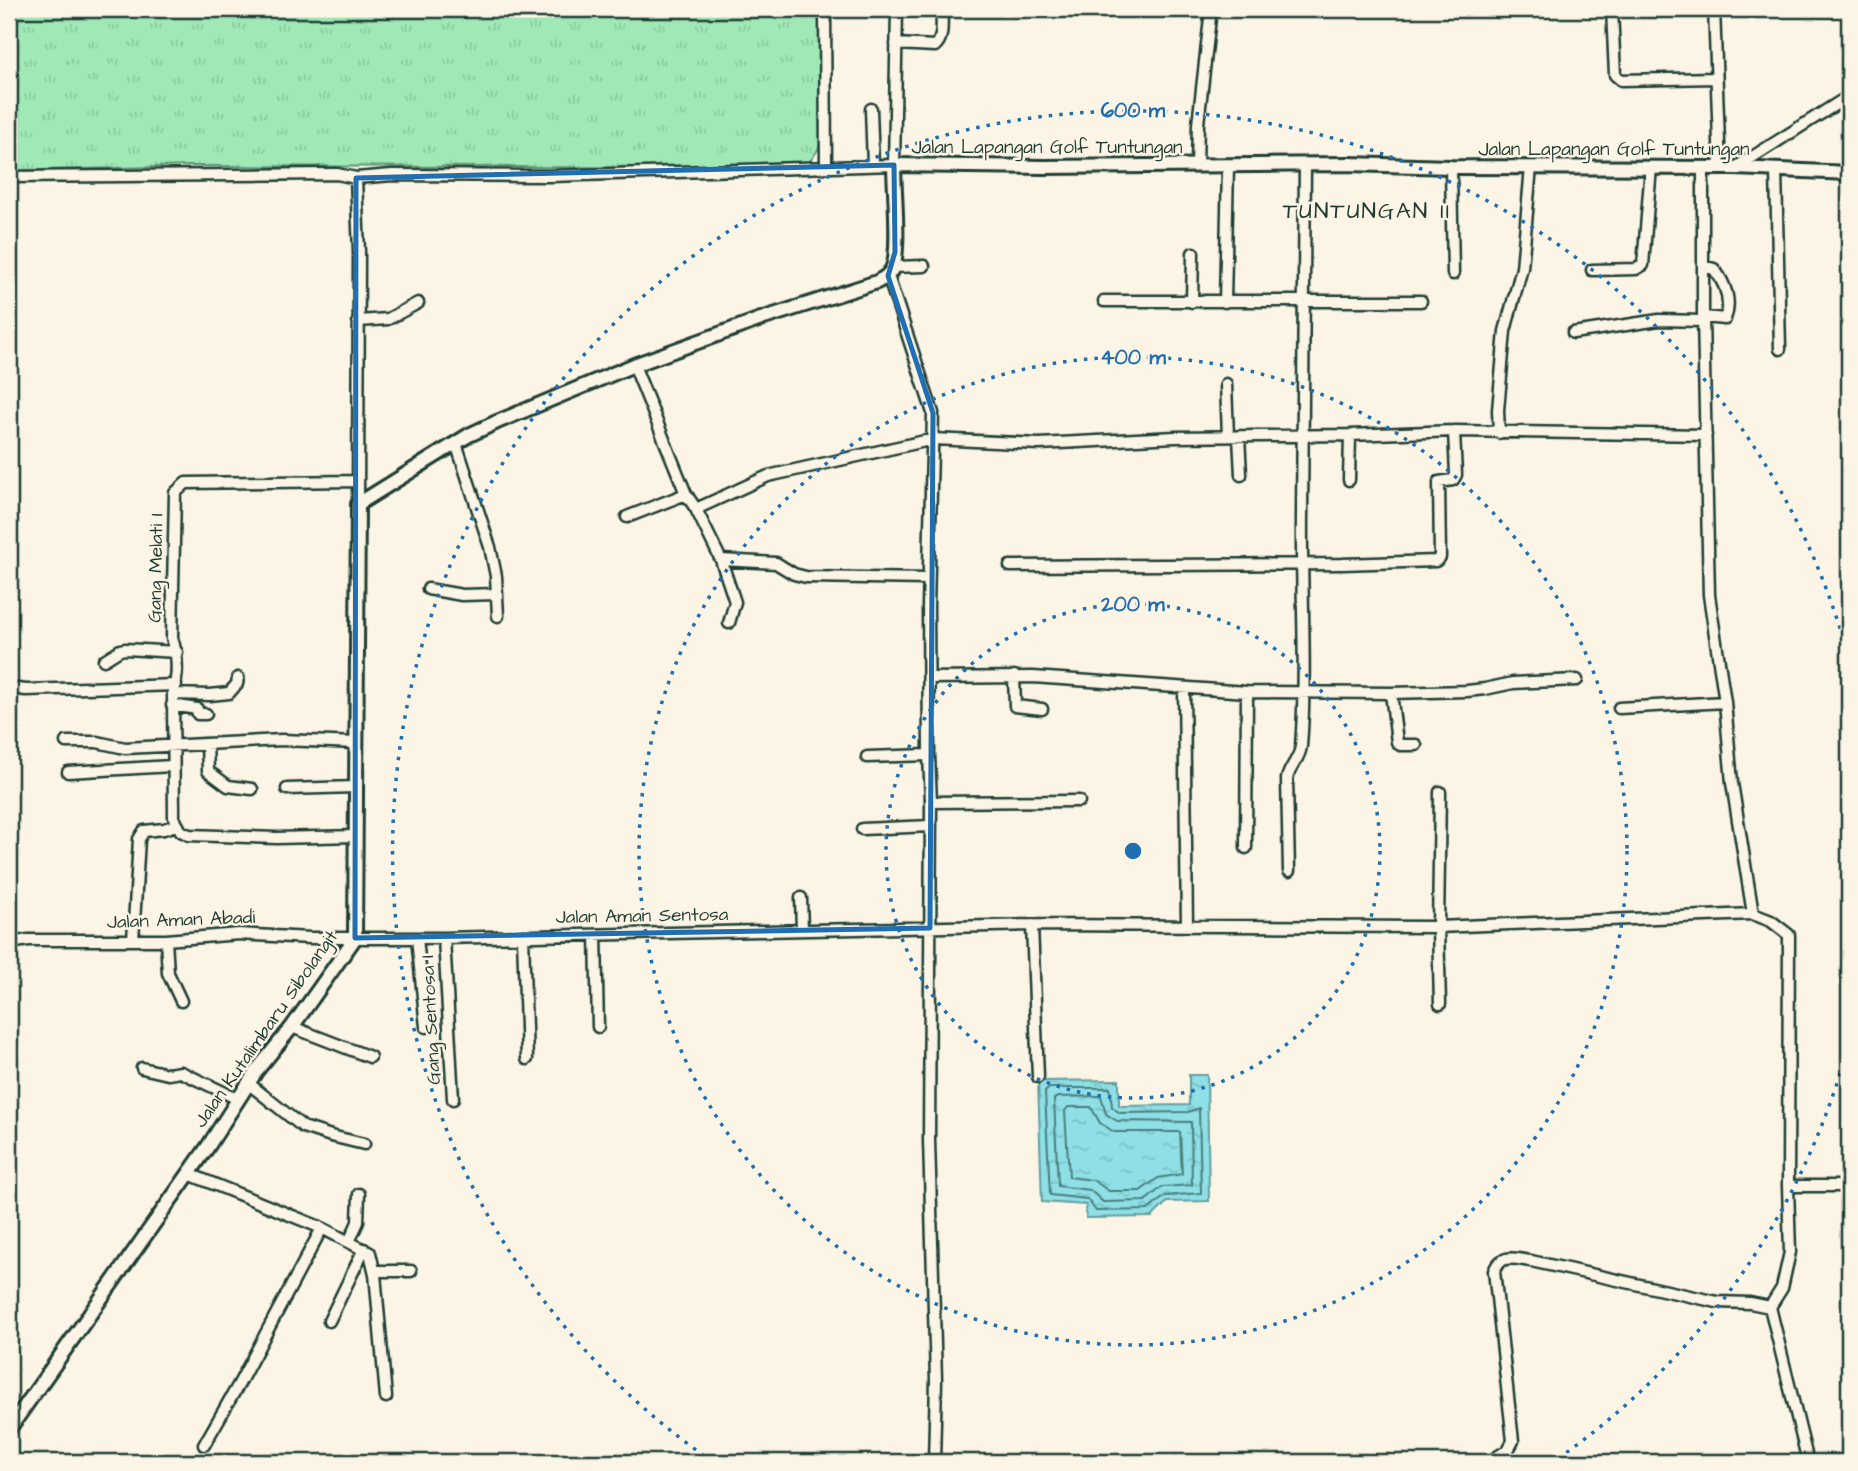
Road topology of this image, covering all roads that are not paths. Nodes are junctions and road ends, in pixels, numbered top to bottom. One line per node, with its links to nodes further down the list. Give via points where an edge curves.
1 (825, 9): 14 (street)
2 (897, 9): 7 (street)
3 (1211, 9): 15 (street)
4 (1612, 9): 8 (street, via 1617,78)
5 (1714, 9): 8 (street)
6 (942, 15): 7 (street, via 936,46)
7 (896, 44): 13 (street)
8 (1715, 78): 22 (street)
9 (1849, 96): 21 (street)
10 (871, 109): 12 (street)
11 (1305, 164): 16 (street, Jalan Lapangan Golf Tuntungan); 17 (street, Jalan Lapangan Golf Tuntungan); 37 (street)
12 (873, 165): 13 (street); 14 (street)
13 (894, 165): 15 (street, Jalan Lapangan Golf Tuntungan); 31 (street, Jalan Lapangan Golf Tuntungan)
14 (827, 166): 26 (street)
15 (1197, 166): 16 (street, Jalan Lapangan Golf Tuntungan)
16 (1228, 166): 36 (street)
17 (1451, 167): 18 (street, Jalan Lapangan Golf Tuntungan); 32 (street)
18 (1531, 167): 19 (street, Jalan Lapangan Golf Tuntungan); 46 (street, via 1522,268 1506,331)
19 (1651, 167): 20 (street, Jalan Lapangan Golf Tuntungan); 30 (street, via 1643,265)
20 (1703, 168): 22 (street, Jalan Lapangan Golf Tuntungan); 29 (street)
21 (1735, 168): 22 (street, Jalan Lapangan Golf Tuntungan); 23 (street, Jalan Lapangan Golf Tuntungan)
22 (1720, 169)
23 (1776, 170): 24 (street, Jalan Lapangan Golf Tuntungan); 42 (street)
24 (1849, 173)
25 (9, 177): 26 (street, via 337,174)
26 (356, 178): 40 (street)
27 (1192, 253): 35 (street)
28 (924, 266): 31 (street)
29 (1703, 266): 39 (street); 39 (street, via 1714,269 1726,287 1727,314 1725,319)
30 (1592, 270)
31 (891, 271): 43 (street, via 877,282); 51 (street, via 932,409)
32 (1453, 274)
33 (1104, 301): 35 (street)
34 (1421, 301): 37 (street)
35 (1192, 302): 36 (street)
36 (1225, 302): 37 (street)
37 (1305, 302): 50 (street)
38 (418, 303): 40 (street, via 388,320)
39 (1703, 319): 41 (street, via 1658,320); 48 (street)
40 (358, 321): 55 (street)
41 (1573, 333)
42 (1780, 349)
43 (634, 365): 52 (street); 56 (street)
44 (1226, 384): 49 (street)
45 (1454, 431): 46 (street); 47 (street); 61 (street, via 1455,478 1439,482 1439,559)
46 (1499, 433): 48 (street)
47 (1350, 435): 50 (street); 54 (street)
48 (1706, 435): 80 (street, via 1709,595)
49 (1233, 436): 50 (street); 51 (street, via 1039,444); 53 (street)
50 (1302, 436): 61 (street)
51 (933, 439): 58 (street, via 768,476); 63 (street)
52 (456, 443): 57 (street); 65 (street, via 490,547)
53 (1241, 475)
54 (1349, 480)
55 (358, 481): 57 (street); 68 (street, Gang Melati I, via 186,483 180,487 175,493 172,638)
56 (686, 494): 58 (street); 59 (street)
57 (358, 504): 86 (street, Jalan Kutalimbaru Sibolangit)
58 (696, 509): 60 (street)
59 (627, 517)
60 (721, 560): 63 (street, via 778,563 806,577); 67 (street, via 735,602)
61 (1301, 563): 62 (street); 78 (street)
62 (1010, 566)
63 (928, 579): 72 (street)
64 (428, 589): 65 (street, via 462,595)
65 (497, 594): 66 (street)
66 (498, 616)
67 (729, 623)
68 (177, 652): 69 (street, via 125,649); 75 (street, Gang Melati I)
69 (104, 660)
70 (1014, 676): 72 (street); 76 (street); 83 (street, via 1015,706)
71 (238, 678): 75 (street, via 229,693)
72 (929, 678): 90 (street)
73 (1577, 680): 79 (street)
74 (9, 688): 75 (street)
75 (174, 689): 81 (street, Gang Melati I)
76 (1184, 689): 77 (street); 109 (street)
77 (1247, 692): 78 (street); 104 (street)
78 (1302, 692): 79 (street); 105 (street, via 1300,752 1287,779)
79 (1391, 693): 88 (street, via 1397,742)
80 (1725, 702): 82 (street); 107 (street, via 1732,783)
81 (172, 705): 84 (street); 89 (street, Gang Melati I)
82 (1619, 708)
83 (1042, 709)
84 (206, 714)
85 (66, 742): 89 (street, via 125,748)
86 (357, 743): 87 (street); 94 (street, Jalan Kutalimbaru Sibolangit)
87 (206, 744): 89 (street); 95 (street, via 208,771 228,786)
88 (1416, 745)
89 (172, 746): 92 (street, Gang Melati I)
90 (929, 755): 91 (street); 98 (street)
91 (867, 757)
92 (172, 766): 93 (street); 100 (street, Gang Melati I)
93 (68, 772)
94 (356, 787): 96 (street); 103 (street, Jalan Kutalimbaru Sibolangit)
95 (252, 789)
96 (288, 789)
97 (1440, 792): 110 (street)
98 (931, 802): 99 (street); 101 (street)
99 (1079, 802)
100 (176, 825): 103 (street, via 199,837); 118 (street, via 144,831 139,839)
101 (931, 826): 102 (street); 111 (street)
102 (862, 829)
103 (356, 836): 115 (street, Jalan Kutalimbaru Sibolangit)
104 (1246, 848)
105 (1289, 872)
106 (800, 898): 112 (street)
107 (1753, 914): 110 (street, Jalan Aman Sentosa); 135 (street, via 1789,935)
108 (1032, 925): 109 (street, Jalan Aman Sentosa); 111 (street, Jalan Aman Sentosa); 129 (street)
109 (1187, 925): 110 (street, Jalan Aman Sentosa)
110 (1438, 927): 122 (street)
111 (930, 928): 112 (street, Jalan Aman Sentosa); 149 (street)
112 (802, 930): 113 (street, Jalan Aman Sentosa)
113 (596, 935): 114 (street, Jalan Aman Sentosa); 125 (street)
114 (523, 936): 117 (street, Jalan Aman Sentosa); 127 (street)
115 (355, 938): 116 (street, Jalan Aman Sentosa); 119 (street, Jalan Aman Abadi, via 239,934); 123 (street, Jalan Kutalimbaru Sibolangit)
116 (417, 938): 117 (street, Jalan Aman Sentosa); 124 (street)
117 (444, 938): 132 (street, Gang Sentosa I)
118 (134, 940): 119 (street, Jalan Aman Abadi); 120 (street, Jalan Aman Abadi)
119 (166, 940): 121 (street, via 166,963)
120 (9, 943)
121 (181, 1001)
122 (1440, 1004)
123 (292, 1027): 126 (street); 130 (street, Jalan Kutalimbaru Sibolangit)
124 (426, 1027)
125 (598, 1027)
126 (370, 1057)
127 (527, 1059)
128 (142, 1068): 131 (street, via 181,1072)
129 (1038, 1077)
130 (248, 1083): 131 (street, Jalan Kutalimbaru Sibolangit); 133 (street, via 303,1126)
131 (238, 1099): 134 (street, Jalan Kutalimbaru Sibolangit)
132 (453, 1099)
133 (364, 1144)
134 (189, 1174): 138 (street); 147 (street, Jalan Kutalimbaru Sibolangit)
135 (1788, 1186): 136 (street); 144 (street, via 1790,1252 1782,1288)
136 (1849, 1186)
137 (359, 1194): 139 (street, via 358,1222)
138 (322, 1228): 139 (street); 148 (street)
139 (349, 1242): 140 (street)
140 (364, 1249): 142 (street); 143 (street, via 373,1258)
141 (411, 1270): 143 (street)
142 (352, 1273): 143 (street); 145 (street)
143 (375, 1273): 146 (street)
144 (1770, 1307): 150 (street, via 1717,1302 1505,1258 1494,1271 1513,1441); 151 (street)
145 (329, 1321)
146 (386, 1397)
147 (9, 1429)
148 (204, 1445)
149 (934, 1462)
150 (1489, 1462)
151 (1808, 1462)

